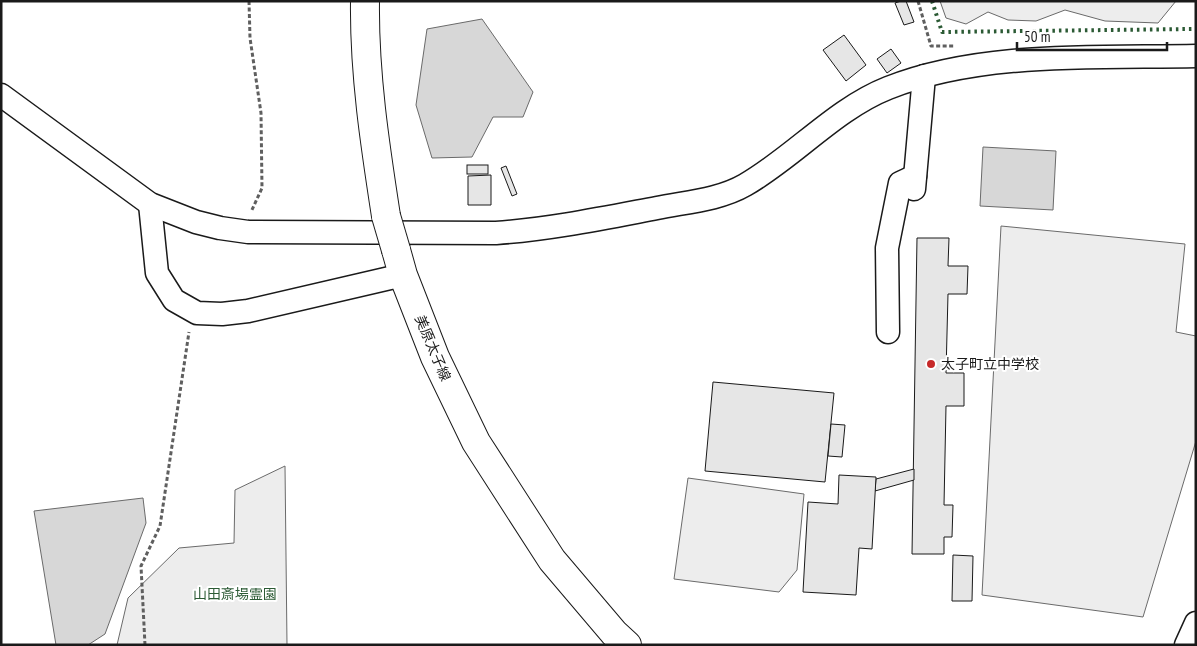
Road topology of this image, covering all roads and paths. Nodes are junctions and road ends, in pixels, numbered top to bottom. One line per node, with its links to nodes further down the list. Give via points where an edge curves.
1 (249, 1): 9 (path, via 250,38 261,113 262,188 247,220)
2 (365, 1): 10 (main road, 美原太子線, bridge, via 371,118 386,216)
3 (918, 1): 4 (path)
4 (931, 46)
5 (1196, 56): 6 (street, via 997,63)
6 (924, 76): 9 (street, via 887,88 849,109 744,186 718,196 528,231); 12 (street, via 914,183 900,183 887,248)
7 (1, 95): 8 (street)
8 (150, 204): 9 (street, via 196,222); 11 (street, via 158,274 174,300)
9 (248, 232)
10 (400, 262): 11 (street, via 248,311); 15 (main road, 美原太子線, via 435,357 476,442 552,560)
11 (197, 313): 14 (path, via 190,328 160,526 141,566)
12 (888, 332)
13 (1196, 623): 16 (street)
14 (145, 645)
15 (627, 645)
16 (1186, 645)

